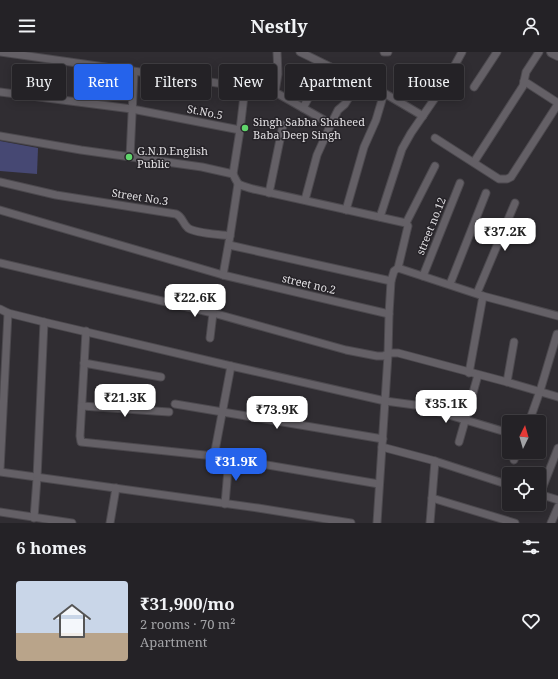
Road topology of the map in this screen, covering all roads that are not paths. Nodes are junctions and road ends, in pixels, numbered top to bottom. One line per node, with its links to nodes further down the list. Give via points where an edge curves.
1 (0, 52): 12 (street)
2 (277, 52): 13 (street)
3 (300, 52): 11 (street)
4 (384, 52): 5 (street)
5 (388, 52)
6 (462, 52): 27 (street)
7 (497, 52): 16 (street)
8 (539, 52): 14 (street, via 526,72)
9 (552, 52): 10 (street)
10 (558, 55)
11 (324, 64)
12 (134, 72): 15 (street); 26 (street)
13 (277, 80)
14 (524, 81): 24 (street); 34 (street)
15 (219, 84)
16 (474, 87)
17 (0, 92): 26 (street, St.No.5)
18 (277, 93): 25 (street)
19 (386, 94): 27 (street)
20 (244, 100): 30 (street)
21 (307, 100): 25 (street)
22 (348, 100): 28 (street, via 338,110)
23 (382, 100): 45 (street, via 364,147)
24 (558, 104): 34 (street, via 511,177 499,179)
25 (303, 108): 28 (street)
26 (132, 109): 30 (street, St.No.5); 33 (street)
27 (423, 116): 46 (street, via 402,149)
28 (331, 124): 42 (street, via 317,155)
29 (283, 125): 40 (street)
30 (240, 130): 36 (street)
31 (0, 136): 33 (street)
32 (435, 138): 34 (street)
33 (130, 157): 36 (street)
34 (474, 162)
35 (435, 166): 47 (street)
36 (233, 174): 39 (street)
37 (0, 182): 48 (street, Street No.3, via 56,195 176,214 194,230)
38 (460, 183): 53 (street, street no.12)
39 (238, 184): 40 (street); 48 (street)
40 (269, 192): 42 (street)
41 (486, 193): 55 (street)
42 (305, 200): 45 (street)
43 (515, 203): 56 (street)
44 (0, 210): 52 (street, street no.2)
45 (346, 210): 46 (street)
46 (380, 217): 47 (street)
47 (406, 222): 51 (street, via 408,226)
48 (230, 236): 49 (street)
49 (229, 245): 52 (street); 54 (street)
50 (0, 264): 59 (street)
51 (398, 268): 53 (street); 54 (street)
52 (224, 276): 60 (street, street no.2)
53 (422, 276): 55 (street)
54 (391, 281): 60 (street)
55 (450, 284): 56 (street)
56 (480, 294): 61 (street); 70 (street)
57 (0, 309): 58 (street)
58 (8, 313): 62 (street); 79 (street)
59 (212, 313): 65 (street); 67 (street, via 346,350 377,356)
60 (389, 314): 67 (street)
61 (558, 316)
62 (44, 322): 63 (street); 93 (street)
63 (86, 331): 68 (street); 69 (street)
64 (558, 334): 74 (street)
65 (210, 338)
66 (514, 342): 73 (street)
67 (388, 354): 70 (street, via 398,353); 76 (street)
68 (84, 363): 72 (street); 78 (street)
69 (231, 366): 76 (street); 80 (street)
70 (469, 373): 71 (street)
71 (478, 375): 73 (street); 83 (street)
72 (161, 377)
73 (507, 382): 74 (street)
74 (540, 391): 75 (street); 82 (street)
75 (558, 397)
76 (385, 401): 83 (street, via 415,405); 85 (street)
77 (175, 404): 80 (street)
78 (82, 406): 81 (street); 89 (street, via 81,442)
79 (1, 410): 92 (street)
80 (222, 411): 85 (street); 89 (street)
81 (169, 412)
82 (531, 415)
83 (466, 420): 84 (street); 86 (street)
84 (502, 431)
85 (383, 439): 87 (street)
86 (459, 442)
87 (382, 447): 91 (street); 96 (street)
88 (558, 448): 94 (street)
89 (214, 456): 90 (street)
90 (229, 458): 96 (street); 101 (street)
91 (435, 461): 95 (street); 99 (street)
92 (0, 471): 93 (street)
93 (37, 478): 97 (street); 104 (street)
94 (546, 479)
95 (502, 483)
96 (380, 484): 108 (street)
97 (116, 488): 101 (street); 106 (street)
98 (546, 496): 100 (street)
99 (432, 498): 109 (street); 110 (street)
100 (558, 500)
101 (225, 504): 107 (street)
102 (558, 507): 111 (street)
103 (0, 512): 104 (street)
104 (34, 518): 105 (street)
105 (72, 523)
106 (110, 523)
107 (351, 523)
108 (377, 523)
109 (430, 523)
110 (514, 523)
111 (550, 523)

